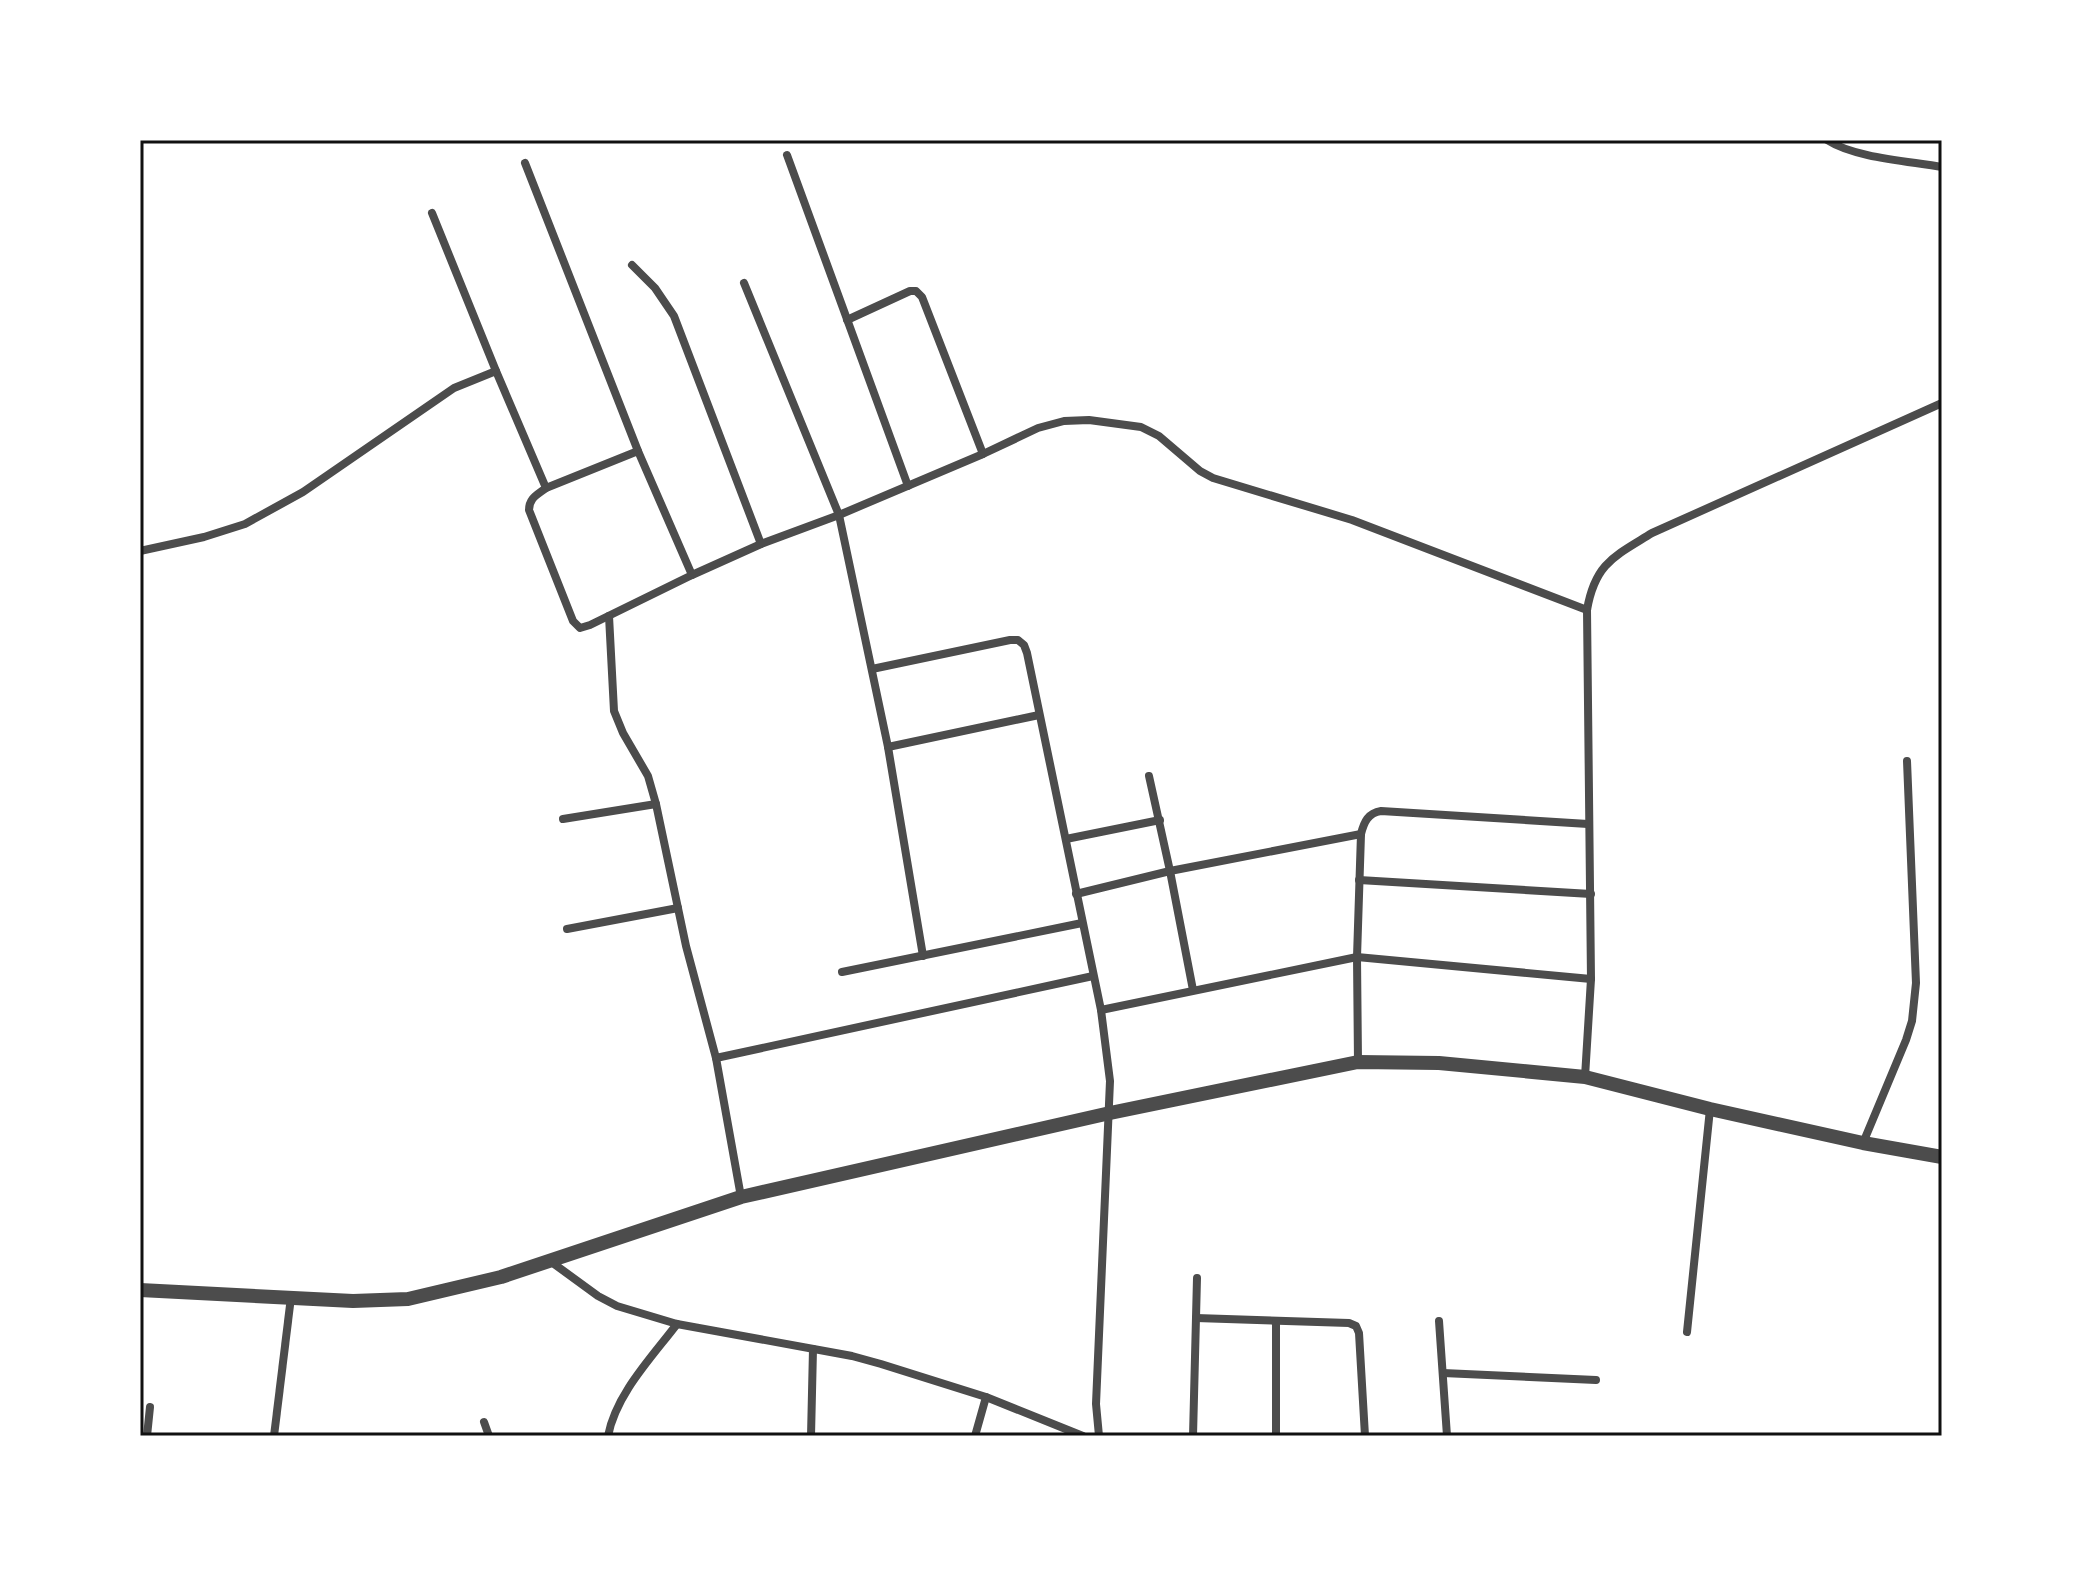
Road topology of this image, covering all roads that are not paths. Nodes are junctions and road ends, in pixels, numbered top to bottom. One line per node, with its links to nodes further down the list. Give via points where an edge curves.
1 (1827, 140): 4 (street, via 1853,152)
2 (787, 155): 8 (street)
3 (525, 163): 11 (street)
4 (1942, 167)
5 (432, 213): 9 (street)
6 (632, 265): 16 (street, via 674,316)
7 (744, 283): 15 (street)
8 (847, 320): 12 (street, via 916,291); 13 (street)
9 (496, 371): 14 (street); 17 (street, via 454,388 303,492 245,524)
10 (1942, 403): 19 (street, via 1652,533 1602,569 1591,587)
11 (638, 451): 14 (street); 18 (street)
12 (983, 454): 13 (street); 19 (street, via 1064,421 1141,427 1213,478 1352,520)
13 (908, 486): 15 (street)
14 (546, 488): 20 (street, via 533,497 529,510 573,621 580,628)
15 (839, 515): 16 (street); 21 (street)
16 (761, 544): 18 (street)
17 (140, 551)
18 (692, 575): 20 (street)
19 (1587, 610): 29 (street)
20 (609, 616): 26 (street, via 614,711 648,776)
21 (872, 669): 22 (street, via 1018,640 1027,653); 23 (street)
22 (1039, 715): 23 (street); 31 (street)
23 (888, 747): 39 (street)
24 (1907, 761): 51 (street, via 1914,1004 1906,1040)
25 (1149, 776): 28 (street)
26 (656, 804): 27 (street); 36 (street)
27 (563, 819)
28 (1160, 820): 31 (street); 32 (street)
29 (1588, 824): 30 (street, via 1381,811 1368,817); 35 (street)
30 (1361, 834): 32 (street); 33 (street)
31 (1066, 839): 34 (street)
32 (1170, 871): 34 (street); 44 (street)
33 (1359, 880): 35 (street); 40 (street)
34 (1076, 894): 37 (street)
35 (1591, 894): 43 (street)
36 (678, 908): 38 (street); 46 (street)
37 (1082, 923): 39 (street); 42 (street)
38 (567, 929)
39 (923, 956): 41 (street)
40 (1357, 957): 43 (street); 44 (street); 47 (street)
41 (842, 972)
42 (1093, 976): 45 (street); 46 (street)
43 (1591, 979): 48 (street)
44 (1193, 990): 45 (street)
45 (1101, 1010): 50 (street)
46 (716, 1058): 53 (street)
47 (1358, 1062): 48 (street, via 1439,1063); 50 (street)
48 (1585, 1077): 49 (street)
49 (1710, 1109): 51 (street); 62 (street)
50 (1110, 1113): 53 (street); 76 (street, via 1096,1404)
51 (1863, 1143): 52 (street)
52 (1942, 1157)
53 (741, 1197): 54 (street)
54 (549, 1260): 57 (street, via 408,1299); 61 (street, via 617,1306)
55 (1197, 1278): 58 (street)
56 (140, 1290): 57 (street)
57 (291, 1297): 70 (street)
58 (1196, 1318): 59 (street); 77 (street)
59 (1276, 1321): 78 (street); 79 (street, via 1356,1326)
60 (1439, 1321): 64 (street)
61 (677, 1324): 63 (street); 72 (street, via 615,1409)
62 (1687, 1332)
63 (813, 1349): 66 (street); 73 (street)
64 (1443, 1373): 65 (street); 80 (street)
65 (1596, 1380)
66 (986, 1397): 74 (street); 75 (street)
67 (150, 1407): 69 (street)
68 (484, 1422): 71 (street)
69 (147, 1436)
70 (274, 1436)
71 (489, 1436)
72 (608, 1436)
73 (811, 1436)
74 (975, 1436)
75 (1083, 1436)
76 (1099, 1436)
77 (1193, 1436)
78 (1276, 1436)
79 (1365, 1436)
80 (1447, 1436)

